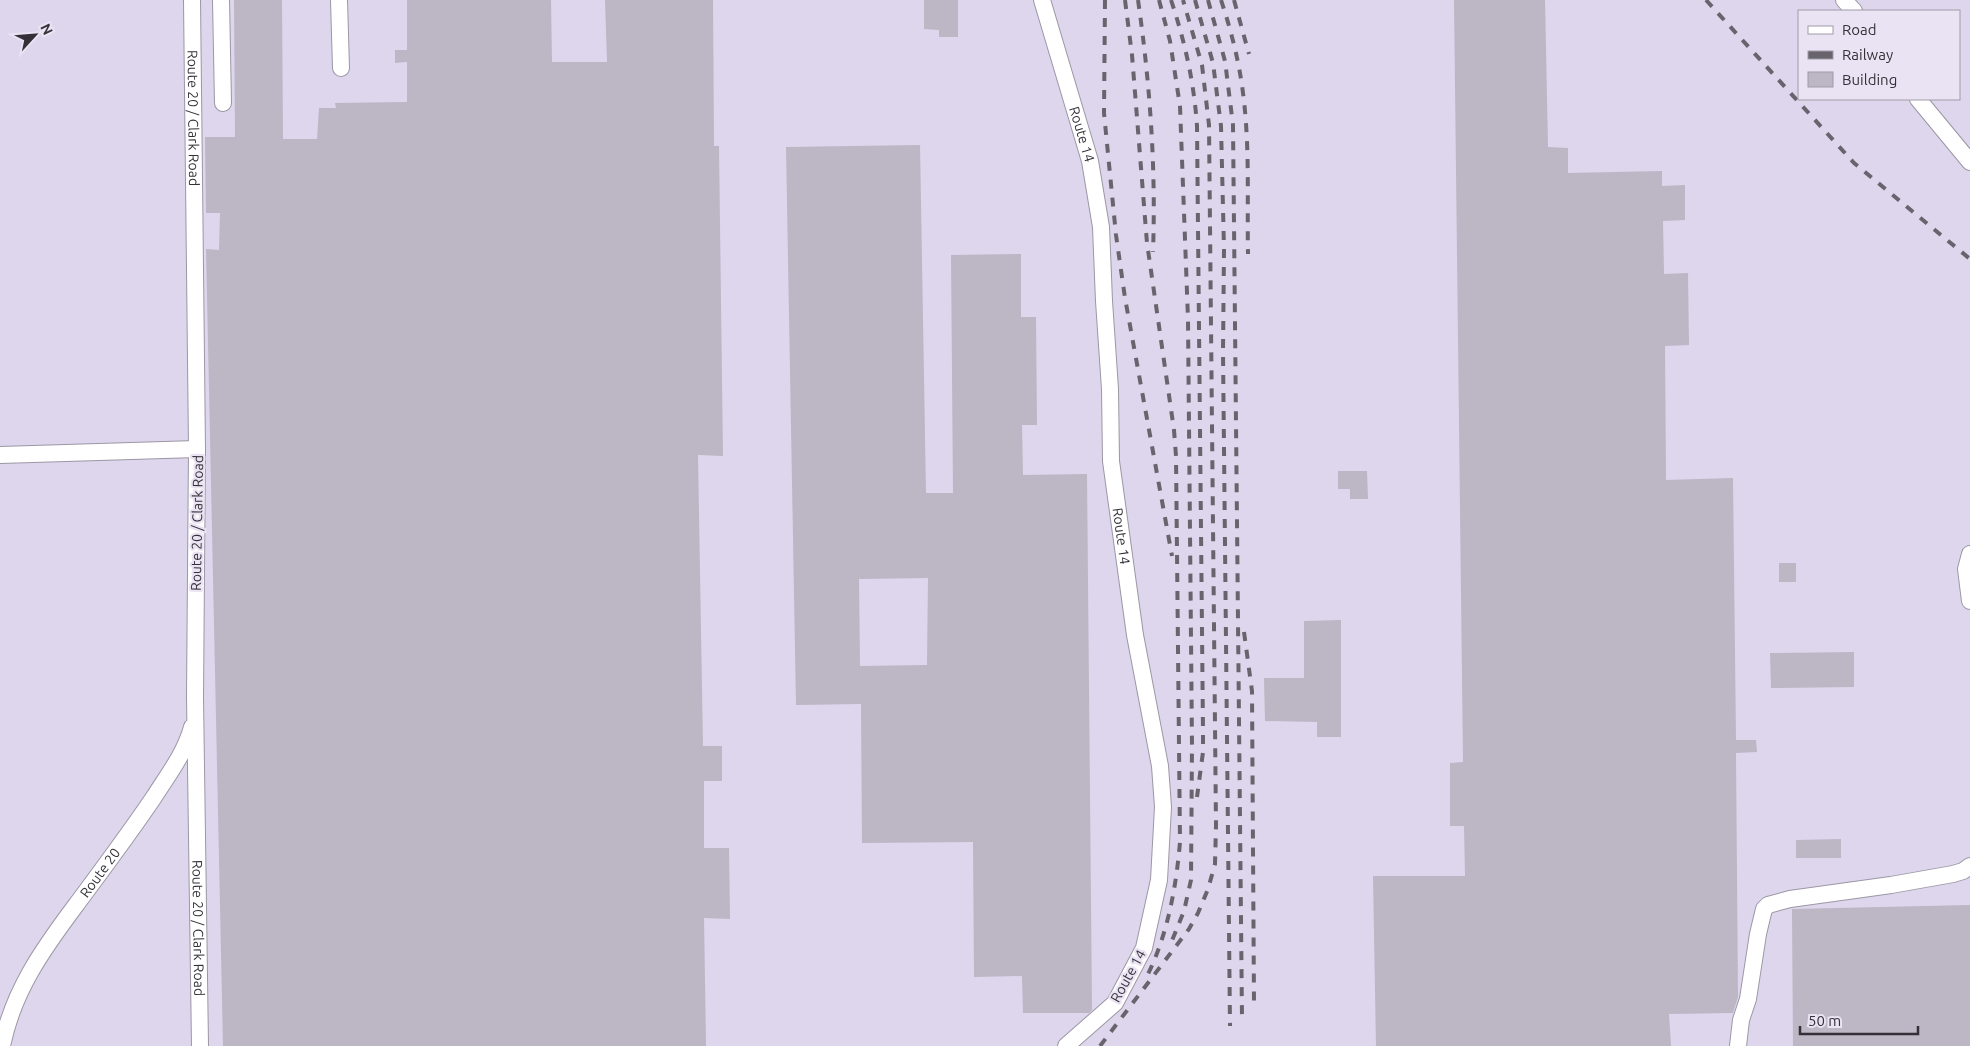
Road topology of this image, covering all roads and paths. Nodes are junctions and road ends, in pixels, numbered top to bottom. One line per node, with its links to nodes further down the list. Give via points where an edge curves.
1 (192, 0): 11 (street, Route 20 / Clark Road)
2 (221, 0): 9 (street)
3 (339, 0): 7 (street)
4 (1042, 0): 19 (street, Route 14, via 1090,161 1101,227 1111,462 1135,635 1160,766 1163,807 1159,880 1144,948 1115,1003)
5 (1844, 0): 6 (street)
6 (1853, 10)
7 (341, 68)
8 (1919, 100): 10 (street)
9 (223, 104)
10 (1970, 162)
11 (198, 450): 12 (street); 15 (street, Route 20 / Clark Road)
12 (0, 455)
13 (1970, 554): 14 (street, via 1966,569)
14 (1970, 601)
15 (195, 697): 17 (street, Route 20, via 191,728 178,760 30,971 13,1007); 18 (street, Route 20 / Clark Road)
16 (1970, 866): 20 (street, via 1953,874 1768,905 1760,926)
17 (2, 1046)
18 (200, 1046)
19 (1066, 1046)
20 (1738, 1046)

